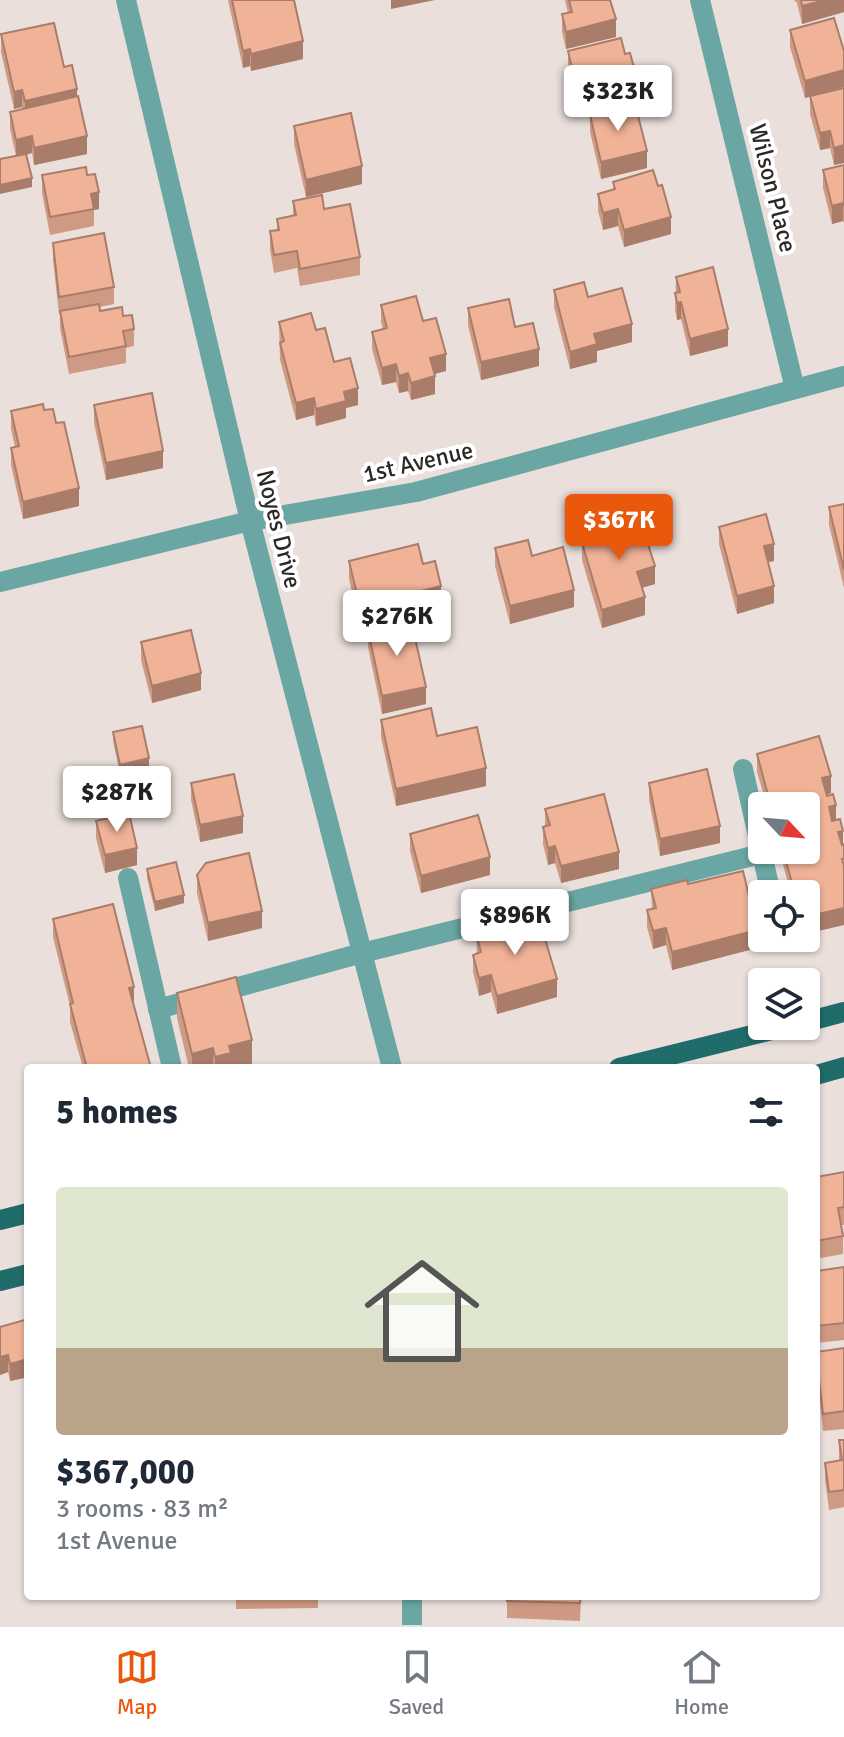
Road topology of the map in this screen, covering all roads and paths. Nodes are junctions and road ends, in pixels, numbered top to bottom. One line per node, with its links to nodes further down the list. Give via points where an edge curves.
1 (126, 0): 5 (street, Noyes Drive)
2 (700, 0): 4 (street, Wilson Place)
3 (844, 376): 4 (street, 1st Avenue)
4 (795, 389): 5 (street, 1st Avenue, via 416,492)
5 (250, 521): 6 (street, 1st Avenue); 11 (street, Noyes Drive)
6 (0, 582)
7 (743, 769): 8 (street)
8 (748, 793)
9 (748, 857): 11 (street)
10 (128, 878): 12 (street)
11 (362, 953): 12 (street); 17 (street, Noyes Drive)
12 (158, 1009): 16 (street)
13 (844, 1012): 14 (main road)
14 (820, 1018)
15 (748, 1036): 18 (main road)
16 (171, 1064)
17 (391, 1064)
18 (635, 1064)
19 (844, 1067): 20 (main road)
20 (820, 1074)
21 (24, 1214): 22 (main road)
22 (0, 1220)
23 (24, 1275): 24 (main road)
24 (0, 1281)
25 (412, 1600): 26 (street)
26 (412, 1625)

